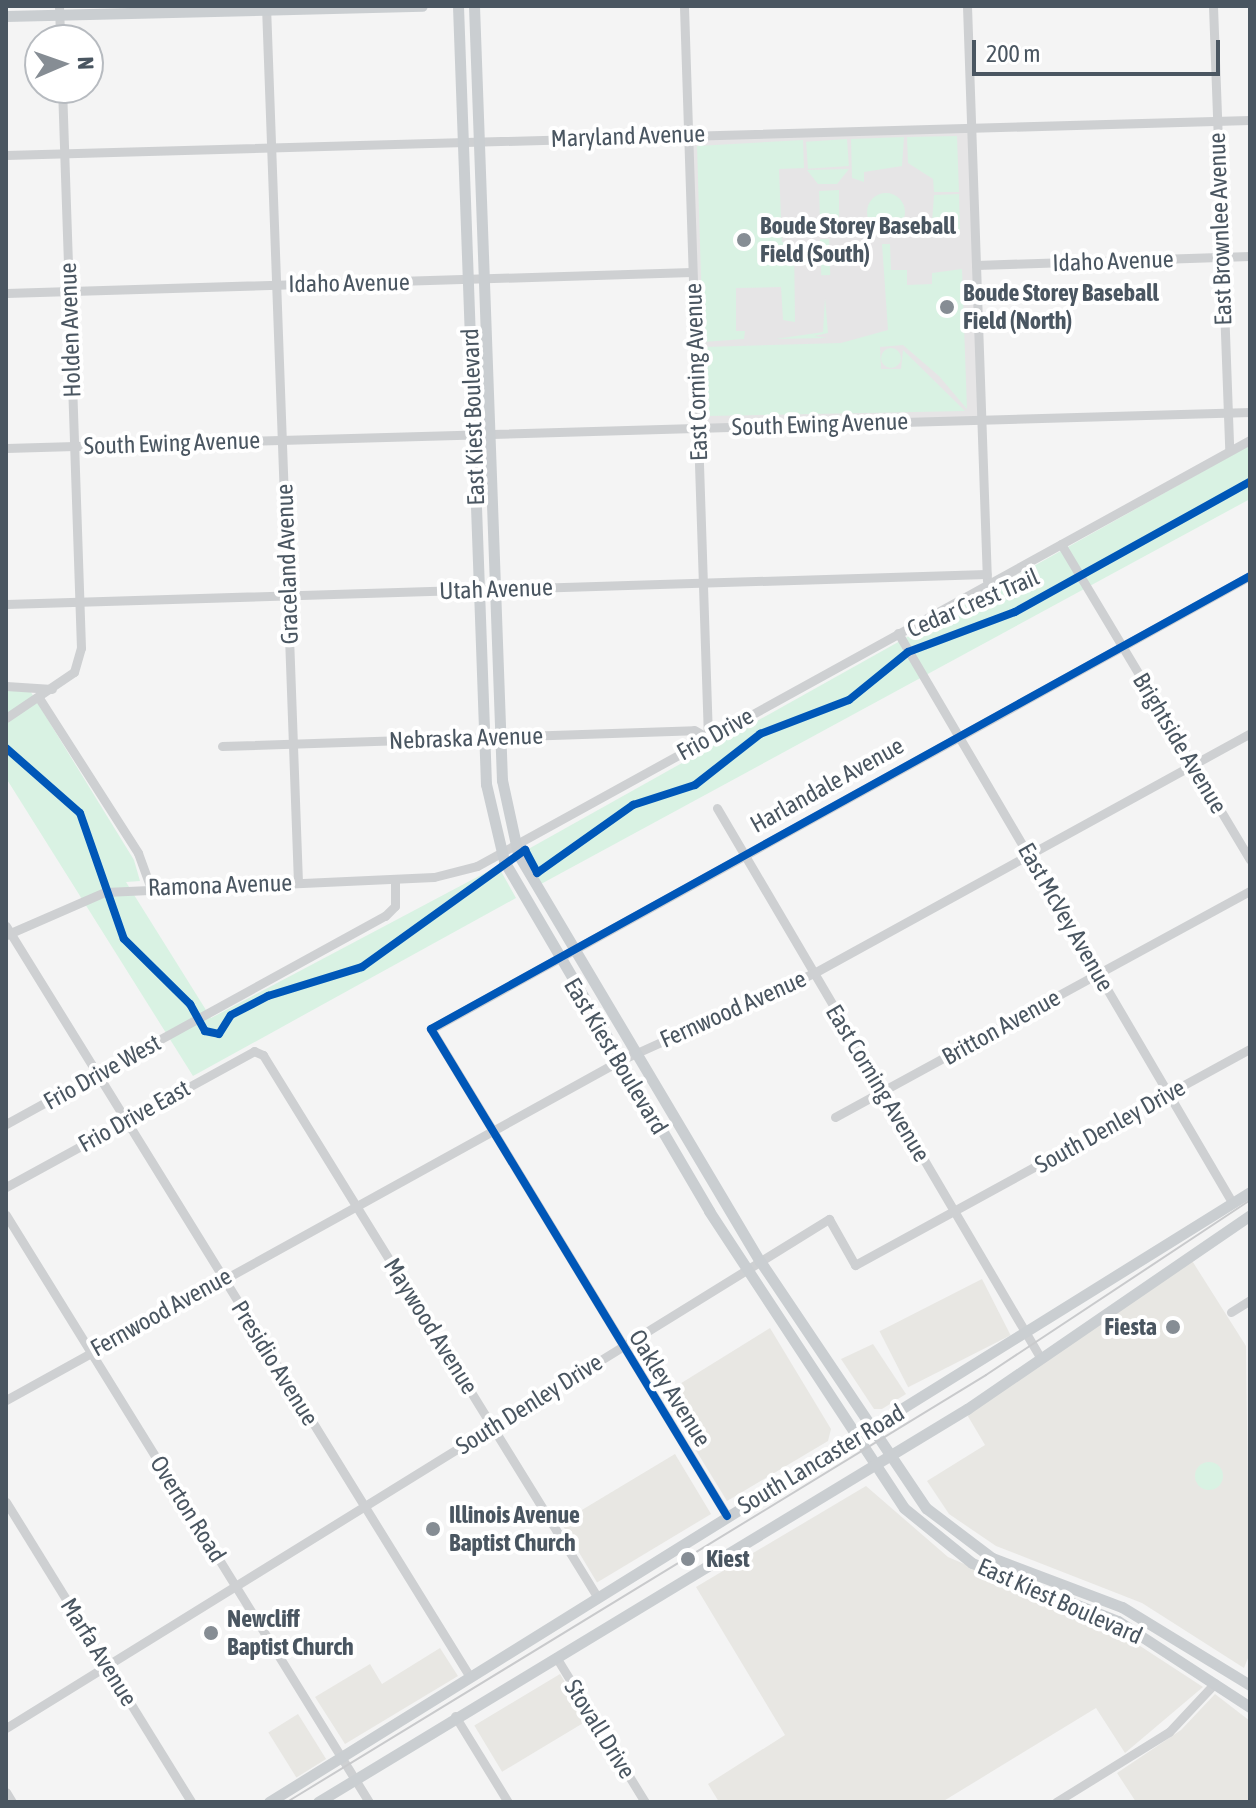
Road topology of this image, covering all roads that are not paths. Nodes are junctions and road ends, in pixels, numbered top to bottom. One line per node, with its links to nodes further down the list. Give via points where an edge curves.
1 (422, 6): 7 (main road)
2 (458, 6): 15 (main road, East Kiest Boulevard)
3 (474, 6): 16 (main road, East Kiest Boulevard)
4 (684, 6): 14 (street, East Corning Avenue)
5 (967, 6): 13 (street)
6 (1213, 6): 12 (street, East Brownlee Avenue)
7 (266, 7): 8 (main road); 17 (street, Graceland Avenue)
8 (59, 10): 9 (main road)
9 (6, 16)
10 (62, 104): 18 (street, Holden Avenue)
11 (1250, 120): 12 (street, Maryland Avenue)
12 (1216, 121): 13 (street, Maryland Avenue); 21 (street, East Brownlee Avenue)
13 (971, 127): 14 (street, Maryland Avenue); 22 (street)
14 (688, 134): 16 (street, Maryland Avenue); 23 (street, East Corning Avenue)
15 (463, 141): 16 (street, Maryland Avenue); 17 (street, Maryland Avenue); 25 (main road, East Kiest Boulevard)
16 (479, 141): 24 (main road, East Kiest Boulevard)
17 (271, 146): 18 (street, Maryland Avenue); 26 (street, Graceland Avenue)
18 (64, 153): 19 (street, Maryland Avenue); 27 (street, Holden Avenue)
19 (6, 155)
20 (1250, 256): 21 (street, Idaho Avenue)
21 (1222, 257): 22 (street, Idaho Avenue); 29 (street, East Brownlee Avenue)
22 (976, 265): 31 (street)
23 (692, 272): 24 (street, Idaho Avenue); 32 (street, East Corning Avenue)
24 (484, 280): 25 (street, Idaho Avenue); 34 (main road, East Kiest Boulevard)
25 (468, 281): 26 (street, Idaho Avenue); 33 (main road, East Kiest Boulevard)
26 (277, 284): 27 (street, Idaho Avenue); 35 (street, Graceland Avenue)
27 (68, 291): 28 (street, Idaho Avenue); 37 (street, Holden Avenue)
28 (6, 293)
29 (1227, 412): 30 (street, South Ewing Avenue); 31 (street, South Ewing Avenue); 39 (street, East Brownlee Avenue)
30 (1250, 412)
31 (982, 419): 32 (street, South Ewing Avenue); 42 (street)
32 (698, 428): 34 (street, South Ewing Avenue); 43 (street, East Corning Avenue)
33 (473, 434): 34 (street, South Ewing Avenue); 35 (street, South Ewing Avenue); 45 (main road, East Kiest Boulevard)
34 (490, 434): 44 (main road, East Kiest Boulevard)
35 (282, 440): 37 (street, South Ewing Avenue); 46 (street, Graceland Avenue)
36 (1250, 440): 39 (street, Frio Drive)
37 (74, 446): 38 (street, South Ewing Avenue); 47 (street, Holden Avenue)
38 (6, 448)
39 (1229, 451): 40 (street, Frio Drive)
40 (1061, 544): 42 (street, Frio Drive); 50 (street, Brightside Avenue)
41 (1250, 576): 50 (street, Harlandale Avenue)
42 (987, 579): 43 (street, Utah Avenue); 49 (street, Frio Drive)
43 (704, 582): 44 (street, Utah Avenue); 59 (street, East Corning Avenue)
44 (495, 589): 45 (street, Utah Avenue); 58 (main road, East Kiest Boulevard)
45 (479, 590): 46 (street, Utah Avenue); 57 (main road, East Kiest Boulevard)
46 (288, 594): 47 (street, Utah Avenue); 60 (street, Graceland Avenue)
47 (80, 601): 48 (street, Utah Avenue); 52 (street, Holden Avenue, via 79,661)
48 (6, 604)
49 (898, 633): 56 (street, East McVey Avenue); 59 (street, Frio Drive)
50 (1123, 647): 56 (street, Harlandale Avenue); 62 (street, Brightside Avenue)
51 (6, 686): 52 (street)
52 (52, 689): 53 (street, Holden Avenue)
53 (39, 698): 54 (street, Holden Avenue); 71 (street, via 138,853)
54 (6, 718)
55 (1250, 733): 62 (street, Fernwood Avenue)
56 (959, 735): 66 (street, Harlandale Avenue); 67 (street, East McVey Avenue)
57 (484, 737): 58 (street, Nebraska Avenue); 60 (street, Nebraska Avenue); 65 (main road, East Kiest Boulevard, via 487,806)
58 (501, 737): 59 (street, Nebraska Avenue, via 694,730); 64 (main road, East Kiest Boulevard)
59 (708, 738): 64 (street, Frio Drive)
60 (293, 743): 61 (street, Nebraska Avenue); 70 (street, Graceland Avenue)
61 (222, 746)
62 (1192, 764): 67 (street, Fernwood Avenue); 68 (street, Brightside Avenue)
63 (717, 808): 66 (street, East Corning Avenue)
64 (514, 845): 65 (street, Frio Drive); 74 (main road, East Kiest Boulevard)
65 (500, 853): 69 (street, Frio Drive, via 454,874); 75 (main road, East Kiest Boulevard)
66 (743, 854): 74 (street, Harlandale Avenue); 76 (street, East Corning Avenue)
67 (1029, 854): 76 (street, Fernwood Avenue); 77 (street, East McVey Avenue)
68 (1250, 860)
69 (395, 879): 70 (street, Ramona Avenue); 83 (street, Frio Drive West, via 395,906 385,916)
70 (298, 882): 71 (street, Ramona Avenue)
71 (151, 888): 73 (street, Ramona Avenue, via 79,898)
72 (1250, 891): 77 (street, Britton Avenue)
73 (7, 931): 83 (street, Presidio Avenue)
74 (570, 949): 75 (street, Harlandale Avenue); 81 (main road, East Kiest Boulevard)
75 (556, 957): 78 (street, Harlandale Avenue, via 434,1025); 82 (main road, East Kiest Boulevard)
76 (814, 973): 81 (street, Fernwood Avenue); 84 (street, East Corning Avenue)
77 (1099, 974): 84 (street, Britton Avenue); 85 (street, East McVey Avenue)
78 (430, 1035): 89 (street, Oakley Avenue)
79 (1250, 1049): 85 (street, South Denley Drive)
80 (263, 1055): 87 (street, Frio Drive East, via 254,1051); 93 (street, Maywood Avenue)
81 (632, 1056): 82 (street, Fernwood Avenue); 97 (main road, East Kiest Boulevard)
82 (619, 1061): 89 (street, Fernwood Avenue); 98 (main road, East Kiest Boulevard)
83 (98, 1075): 87 (street, Presidio Avenue); 88 (street, Frio Drive West)
84 (882, 1092): 86 (street, Britton Avenue); 94 (street, East Corning Avenue)
85 (1169, 1094): 92 (street, East McVey Avenue); 94 (street, South Denley Drive)
86 (835, 1117)
87 (126, 1120): 90 (street, Frio Drive East); 99 (street, Presidio Avenue)
88 (6, 1124)
89 (489, 1134): 93 (street, Fernwood Avenue); 103 (street, Oakley Avenue)
90 (6, 1187)
91 (1250, 1192): 92 (main road, South Lancaster Road)
92 (1232, 1202): 102 (main road, South Lancaster Road)
93 (357, 1208): 99 (street, Fernwood Avenue); 107 (street, Maywood Avenue)
94 (953, 1211): 97 (street, South Denley Drive, via 855,1265 829,1219); 102 (street, East Corning Avenue)
95 (6, 1215): 104 (street, Overton Road)
96 (1250, 1215): 105 (main road, South Lancaster Road)
97 (760, 1261): 98 (street, South Denley Drive); 108 (main road, East Kiest Boulevard)
98 (746, 1271): 103 (street, South Denley Drive); 109 (main road, East Kiest Boulevard)
99 (222, 1278): 104 (street, Fernwood Avenue); 113 (street, Presidio Avenue)
100 (1250, 1300): 101 (street)
101 (1231, 1312)
102 (1026, 1334): 105 (street, East Corning Avenue); 108 (main road, South Lancaster Road)
103 (621, 1347): 107 (street, South Denley Drive); 114 (street, Oakley Avenue)
104 (90, 1351): 106 (street, Fernwood Avenue); 115 (street, Overton Road)
105 (1040, 1357): 110 (main road, South Lancaster Road)
106 (6, 1400)
107 (492, 1426): 113 (street, South Denley Drive); 116 (street, Maywood Avenue)
108 (875, 1428): 109 (main road, South Lancaster Road); 110 (main road, East Kiest Boulevard)
109 (855, 1439): 111 (main road, East Kiest Boulevard); 114 (main road, South Lancaster Road)
110 (891, 1456): 111 (main road, South Lancaster Road); 119 (main road, East Kiest Boulevard, via 926,1508 992,1558 1160,1627)
111 (874, 1466): 117 (main road, South Lancaster Road); 121 (main road, East Kiest Boulevard, via 913,1518 972,1563 1151,1640)
112 (6, 1502): 118 (street, Marfa Avenue)
113 (363, 1507): 115 (street, South Denley Drive); 120 (street, Presidio Avenue)
114 (727, 1516): 116 (main road, South Lancaster Road)
115 (235, 1585): 118 (street, South Denley Drive); 126 (street, Overton Road)
116 (598, 1598): 120 (main road, South Lancaster Road)
117 (556, 1657): 124 (main road, South Lancaster Road); 136 (street, Stovall Drive)
118 (107, 1665): 125 (street, South Denley Drive); 131 (street, Marfa Avenue)
119 (1225, 1669): 121 (main road); 122 (main road, East Kiest Boulevard)
120 (470, 1677): 126 (main road, South Lancaster Road)
121 (1215, 1683): 123 (main road, East Kiest Boulevard); 129 (street, via 1169,1732)
122 (1250, 1685)
123 (1250, 1707)
124 (455, 1716): 127 (main road, South Lancaster Road); 135 (street)
125 (6, 1728)
126 (341, 1758): 127 (street, Overton Road); 132 (main road, South Lancaster Road)
127 (355, 1779): 133 (main road, South Lancaster Road); 134 (street, Overton Road)
128 (6, 1792): 130 (street)
129 (1058, 1801)
130 (12, 1802)
131 (191, 1802)
132 (269, 1802)
133 (318, 1802)
134 (369, 1802)
135 (508, 1802)
136 (645, 1802)

